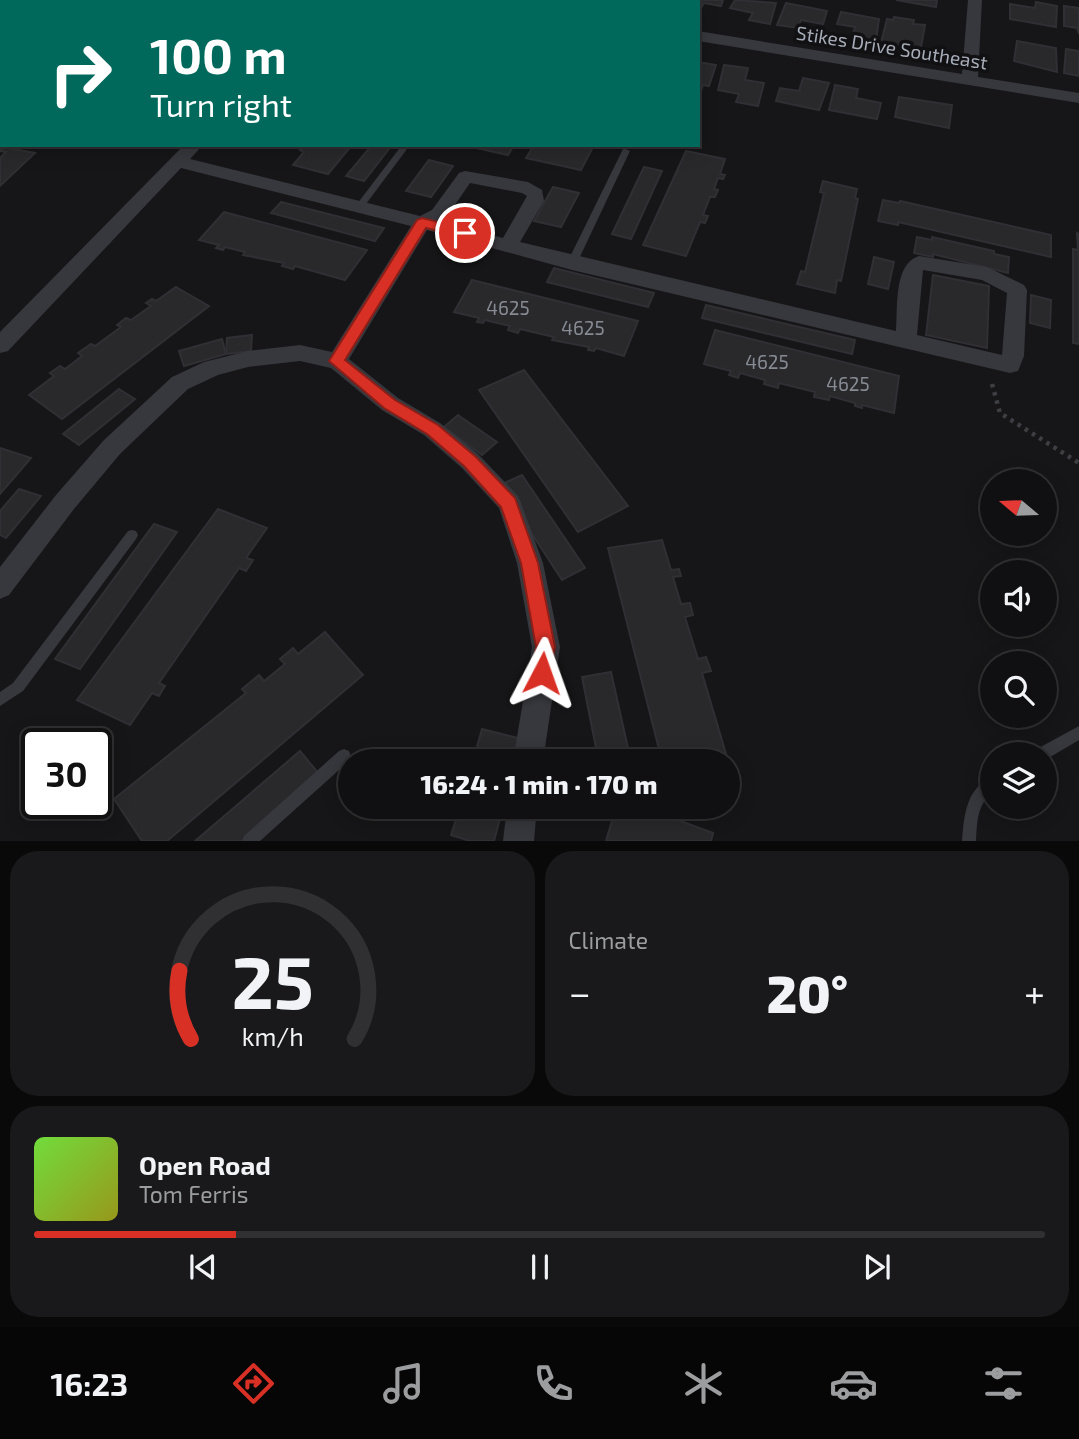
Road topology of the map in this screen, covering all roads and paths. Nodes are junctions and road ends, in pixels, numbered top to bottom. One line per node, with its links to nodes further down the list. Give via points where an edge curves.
1 (975, 0): 3 (street)
2 (700, 36): 3 (street, Stikes Drive Southeast)
3 (970, 81): 4 (street, Stikes Drive Southeast)
4 (1079, 98)
5 (192, 147): 8 (street)
6 (404, 147): 9 (lane)
7 (626, 150): 12 (lane)
8 (178, 162): 9 (street); 14 (street)
9 (360, 206): 10 (street)
10 (422, 223): 11 (street); 11 (street, via 439,214 465,177 528,188 536,194 535,201); 16 (street)
11 (509, 244): 12 (street)
12 (572, 263): 13 (street)
13 (906, 340): 15 (street); 15 (street, via 912,270 919,263 986,274 1017,290 1010,365)
14 (0, 345)
15 (986, 359): 17 (path, via 1000,413)
16 (337, 361): 19 (street, via 300,353 248,359 180,383 112,447); 23 (street, via 390,404 432,429 509,503 530,563 546,647)
17 (1079, 463)
18 (132, 535): 20 (lane, via 18,687)
19 (0, 587)
20 (0, 700)
21 (1079, 733): 22 (lane)
22 (1057, 745)
23 (530, 749)
24 (338, 761): 27 (lane)
25 (980, 792): 29 (lane, via 972,806)
26 (521, 819): 28 (street)
27 (249, 841)
28 (518, 841)
29 (969, 841)

